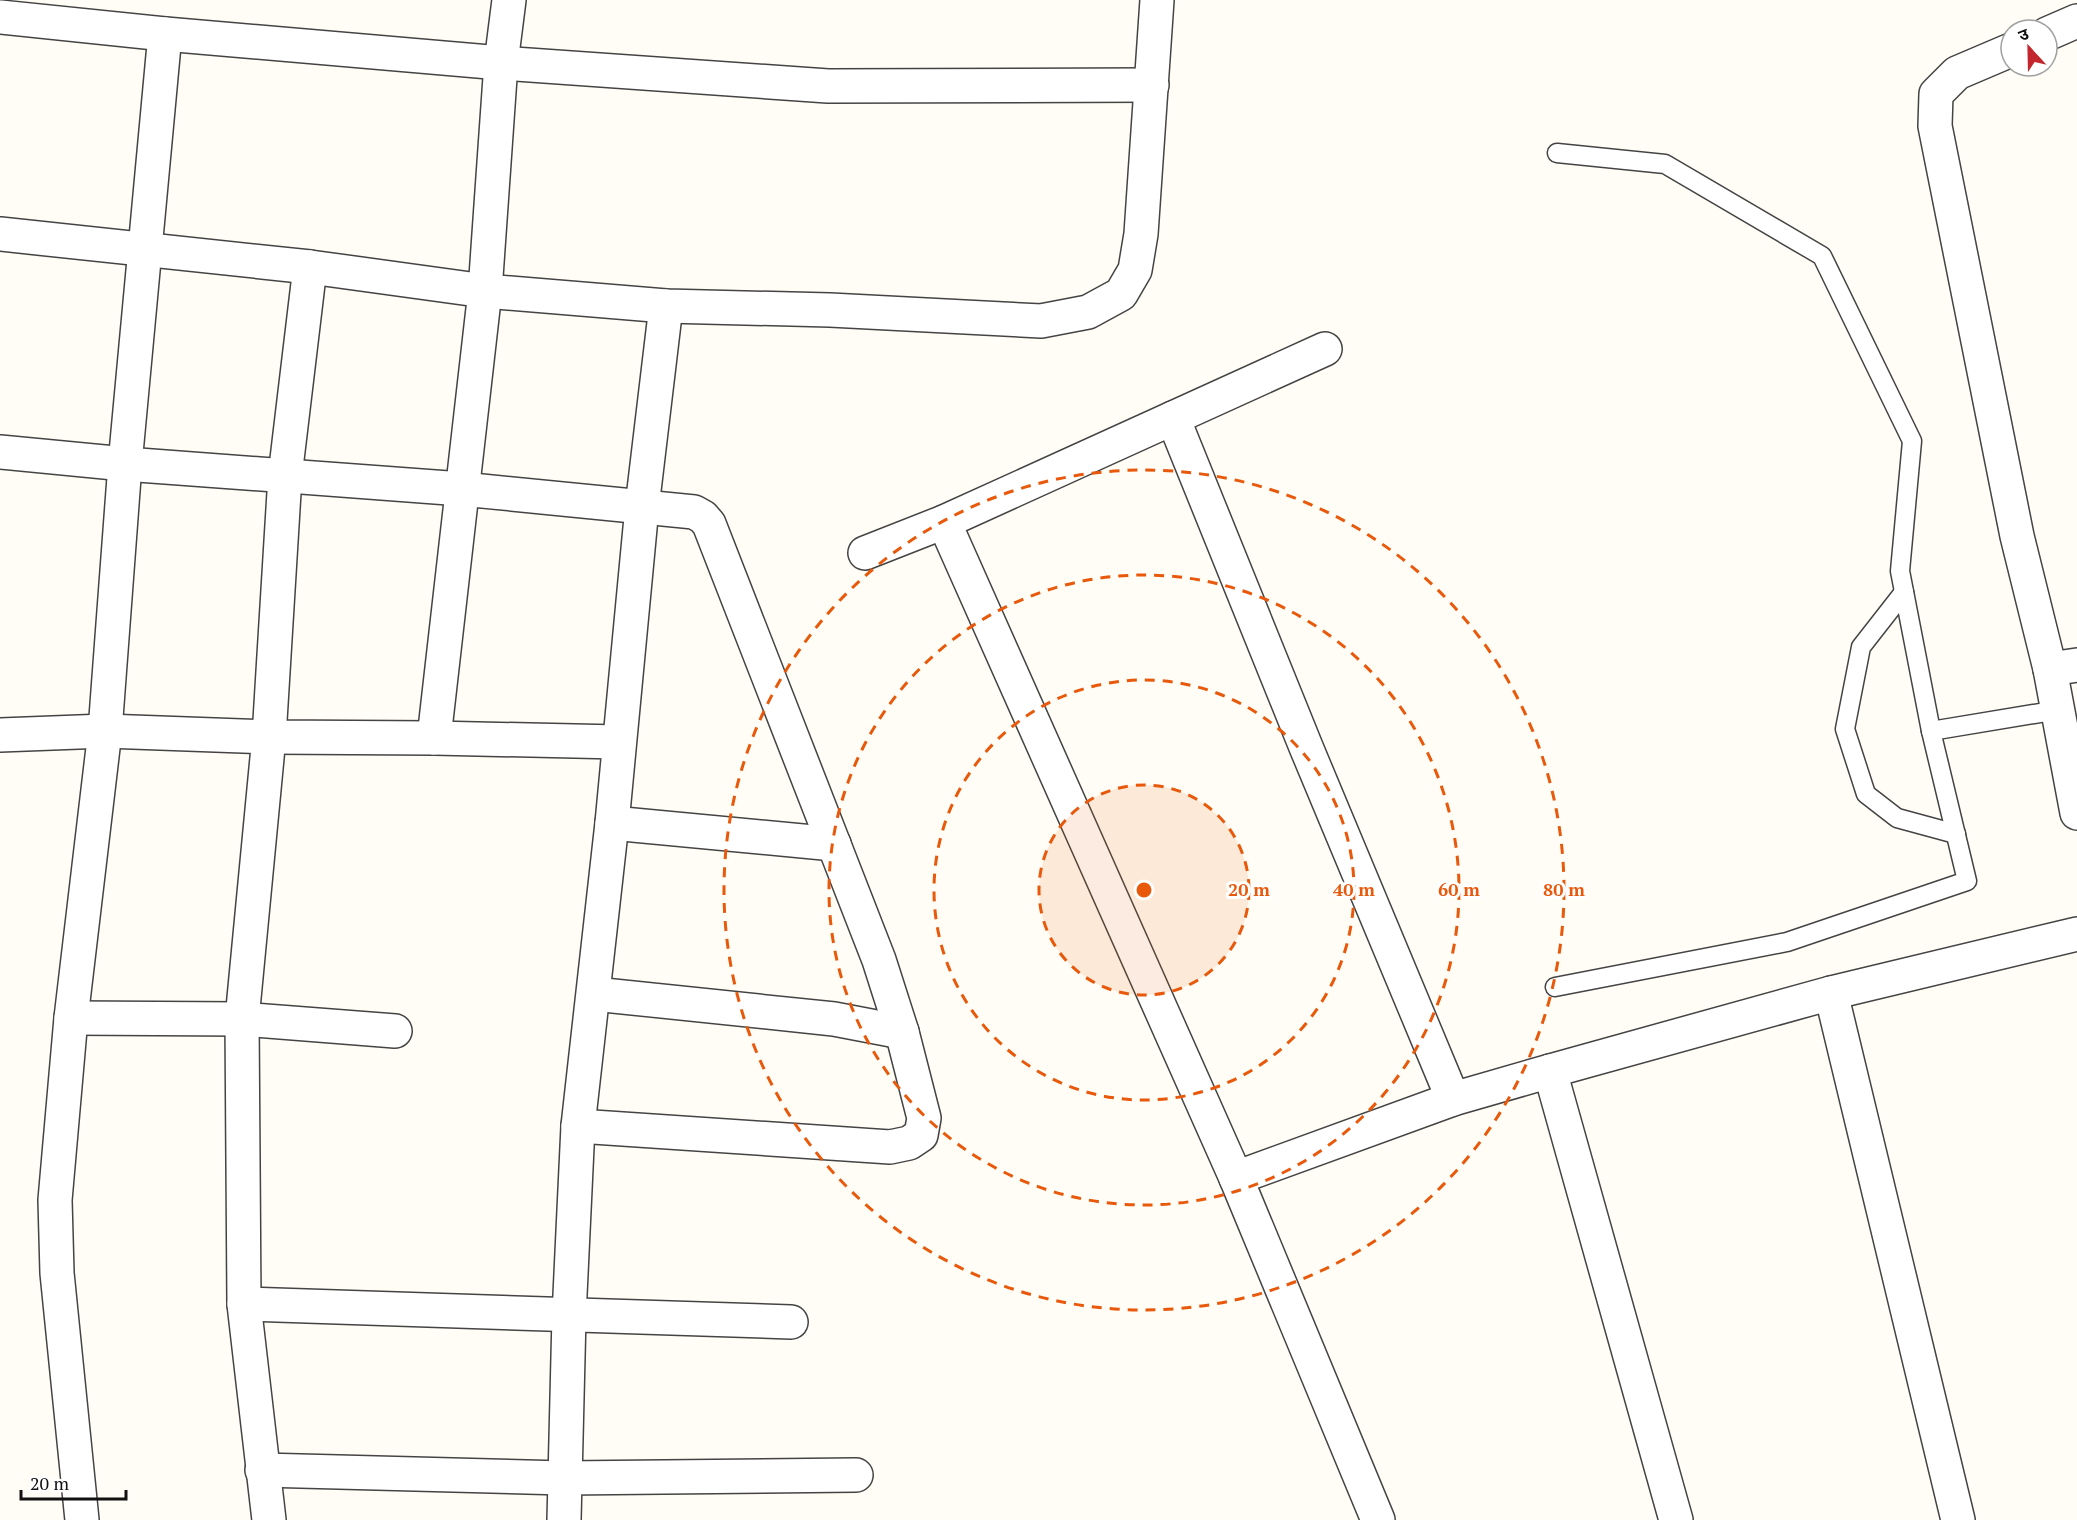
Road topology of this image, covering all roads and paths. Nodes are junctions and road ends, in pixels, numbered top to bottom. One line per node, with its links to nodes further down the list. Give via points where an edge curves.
1 (508, 0): 8 (street)
2 (1157, 0): 9 (street)
3 (2077, 21): 5 (street)
4 (1, 26): 6 (street)
5 (2059, 29)
6 (165, 34): 8 (street); 12 (street)
7 (1999, 55): 26 (street, via 1957,73 1936,94 1935,126 2017,536)
8 (501, 63): 9 (street, via 828,86); 14 (street)
9 (1152, 85): 15 (street, via 1136,270 1121,294 1088,312 1041,321)
10 (1557, 153): 25 (lane, via 1665,164 1822,256 1912,441 1900,571)
11 (0, 234): 12 (street)
12 (145, 249): 13 (street); 19 (street)
13 (310, 267): 14 (street); 20 (street)
14 (485, 291): 15 (street); 21 (street)
15 (666, 306): 22 (street)
16 (1325, 349): 17 (street)
17 (1173, 418): 23 (street); 47 (street)
18 (0, 452): 19 (street)
19 (125, 464): 20 (street); 28 (street)
20 (285, 476): 21 (street); 31 (street)
21 (462, 489): 22 (street); 32 (street)
22 (642, 507): 33 (street); 37 (street, via 694,512 709,524)
23 (944, 522): 24 (street); 49 (street)
24 (865, 553)
25 (1904, 592): 29 (lane); 36 (lane, via 1861,647 1845,729 1866,794 1897,818)
26 (2063, 667): 27 (street)
27 (2058, 710): 29 (lane); 34 (street)
28 (105, 731): 30 (street); 31 (street); 42 (street)
29 (1931, 731): 36 (lane)
30 (0, 735)
31 (269, 737): 32 (street); 43 (street)
32 (434, 738): 33 (street)
33 (619, 742): 35 (street)
34 (2077, 813)
35 (612, 823): 37 (street); 41 (street)
36 (1956, 834): 39 (lane, via 1967,881 1787,942)
37 (834, 844): 45 (street)
38 (2077, 934): 40 (street)
39 (1555, 987)
40 (1831, 993): 46 (street); 61 (street)
41 (594, 994): 45 (street, via 834,1019); 48 (street)
42 (71, 1018): 43 (street); 56 (street, via 55,1200 57,1273)
43 (242, 1019): 44 (street); 50 (street)
44 (395, 1031)
45 (902, 1032): 48 (street, via 924,1118 921,1135 909,1143 890,1147)
46 (1550, 1071): 47 (street); 60 (street)
47 (1453, 1099): 49 (street)
48 (578, 1125): 51 (street)
49 (1236, 1178): 59 (street)
50 (244, 1304): 51 (street); 53 (street)
51 (569, 1316): 52 (street); 55 (street)
52 (791, 1322)
53 (262, 1470): 55 (street); 57 (street)
54 (856, 1475): 55 (street)
55 (564, 1478): 58 (street)
56 (82, 1520)
57 (269, 1520)
58 (564, 1520)
59 (1378, 1520)
60 (1676, 1520)
61 (1958, 1520)

